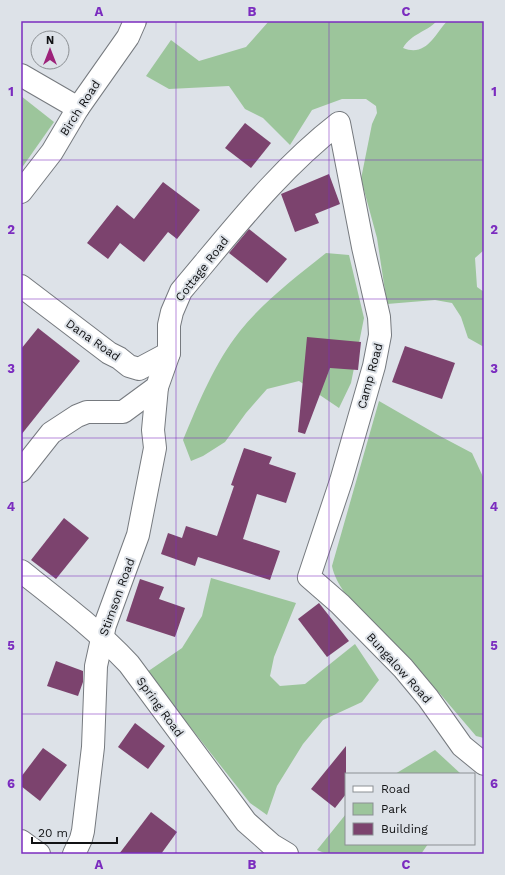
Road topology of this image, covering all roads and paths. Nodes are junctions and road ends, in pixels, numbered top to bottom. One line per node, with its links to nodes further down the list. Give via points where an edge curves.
1 (135, 21): 3 (street, Birch Road, via 128,37)
2 (21, 75): 3 (street)
3 (78, 108): 5 (street, Birch Road, via 52,152)
4 (340, 123): 7 (street, Cottage Road, via 310,146 275,181 181,291 175,301 169,325); 11 (street, Camp Road, via 363,248 379,317 380,335 374,366)
5 (21, 192)
6 (21, 286): 7 (street, Dana Road, via 129,366 139,370)
7 (170, 353): 8 (street, Cottage Road)
8 (157, 387): 9 (street, via 123,412 87,412 77,416 51,434); 12 (street, Stimson Road, via 153,430 155,448 138,535)
9 (21, 471)
10 (21, 571): 12 (street, Spring Road)
11 (309, 577): 13 (street, Bungalow Road, via 340,604 403,668 462,746)
12 (102, 636): 16 (street, Stimson Road, via 96,666 93,747 83,831); 17 (street, Spring Road, via 129,664 246,822 272,845)
13 (484, 764)
14 (21, 841): 15 (street)
15 (39, 854)
16 (74, 854)
17 (287, 854)

